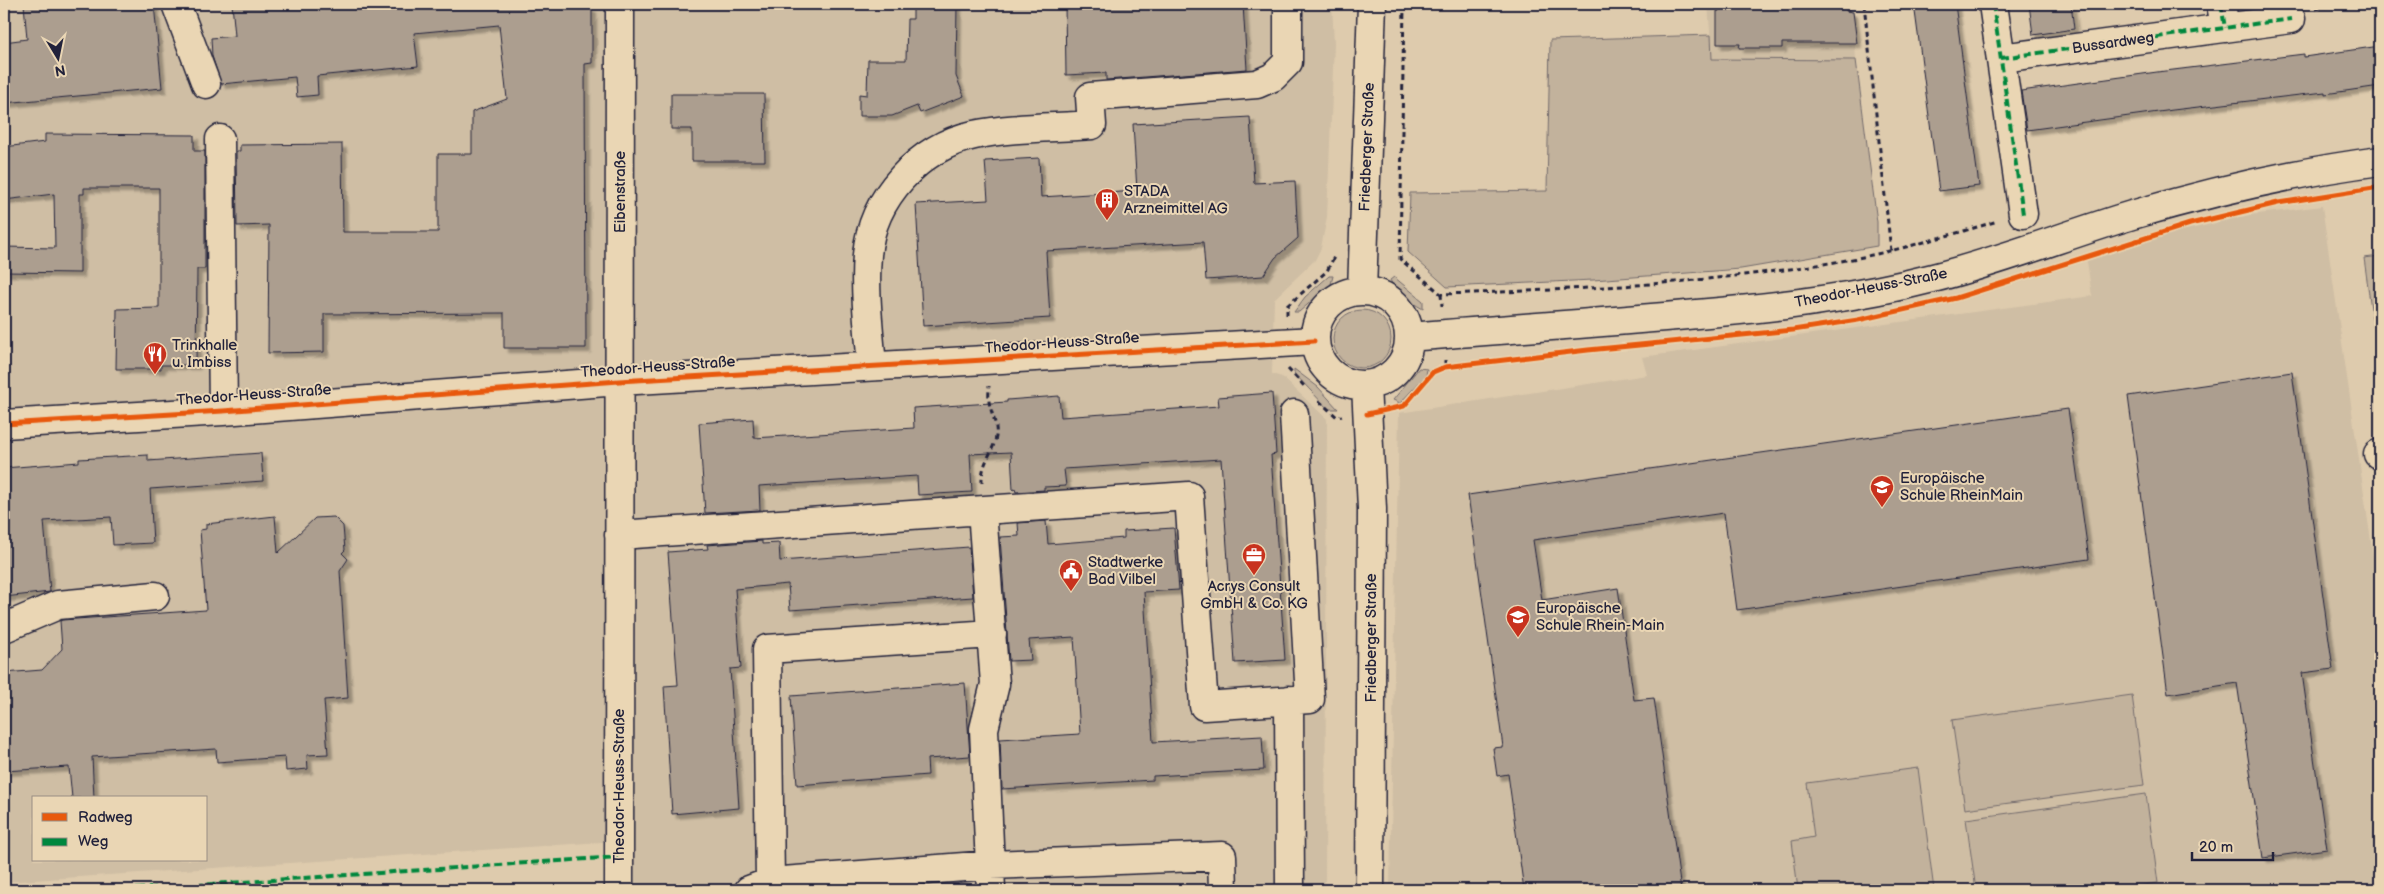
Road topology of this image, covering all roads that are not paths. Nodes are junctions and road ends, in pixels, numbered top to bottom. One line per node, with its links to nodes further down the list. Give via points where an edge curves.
1 (176, 4): 9 (street)
2 (620, 4): 17 (street, Eibenstraße)
3 (1288, 4): 16 (street, via 1288,62 1273,77 1257,84 1090,97 1092,125 973,135 936,150 913,166 896,184 872,228 867,254)
4 (1372, 4): 13 (street, Friedberger Straße)
5 (1993, 4): 8 (street)
6 (2223, 16): 7 (street, Bussardweg); 8 (street, Bussardweg)
7 (2291, 19)
8 (2001, 58): 12 (street)
9 (206, 84)
10 (220, 138): 19 (street)
11 (2380, 161): 14 (street, Theodor-Heuss-Straße, via 2292,174 2215,192 1934,278 1869,292 1760,309)
12 (2023, 214)
13 (1362, 291): 14 (street, via 1378,294 1393,303 1406,323); 15 (street, via 1342,295 1324,310 1316,326)
14 (1409, 337): 18 (street, via 1403,360 1396,370 1377,383)
15 (1314, 341): 16 (street, Theodor-Heuss-Straße); 18 (street, via 1317,353 1330,373 1339,380)
16 (872, 366): 17 (street, Theodor-Heuss-Straße)
17 (619, 381): 19 (street, Theodor-Heuss-Straße); 23 (street, Theodor-Heuss-Straße)
18 (1366, 385): 33 (street, Friedberger Straße, via 1372,509)
19 (222, 411): 21 (street, Theodor-Heuss-Straße)
20 (1294, 414): 27 (street, via 1310,699)
21 (4, 424)
22 (982, 511): 23 (street); 26 (street); 27 (street, via 1189,496 1204,706)
23 (619, 535): 30 (street, Theodor-Heuss-Straße)
24 (155, 596): 25 (street, via 58,605)
25 (4, 628)
26 (992, 634): 28 (street, via 995,684 984,728); 29 (street, via 767,648)
27 (1289, 700): 32 (street)
28 (990, 878): 29 (street); 31 (street, via 1222,856)
29 (760, 886)
30 (619, 890)
31 (1223, 890)
32 (1290, 890)
33 (1370, 890)

